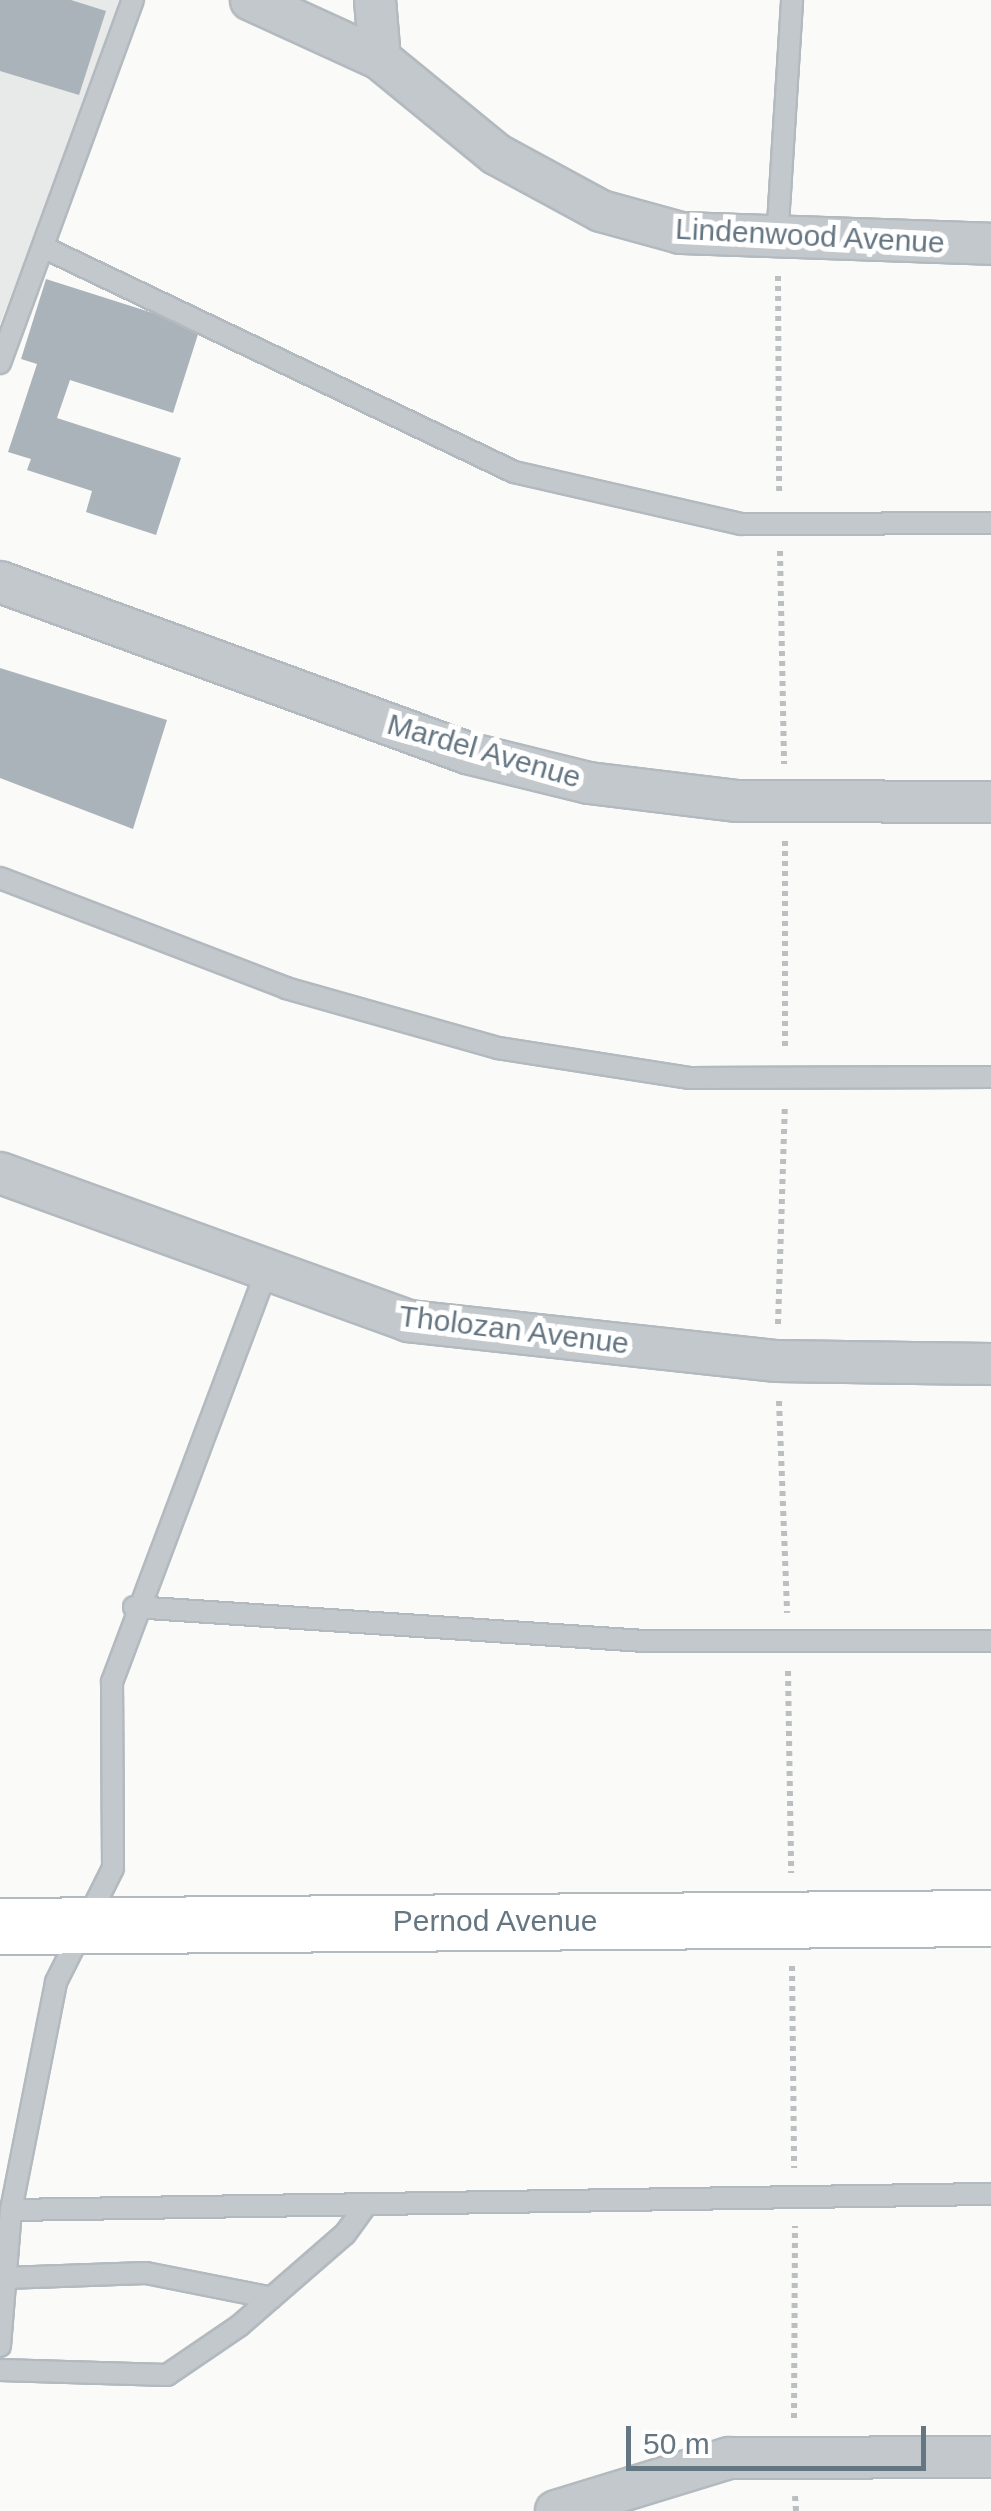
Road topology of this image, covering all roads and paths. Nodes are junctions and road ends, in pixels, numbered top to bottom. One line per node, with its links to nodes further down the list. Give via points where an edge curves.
1 (133, 0): 8 (lane)
2 (251, 0): 5 (street, Lindenwood Avenue)
3 (375, 0): 5 (street)
4 (792, 0): 6 (lane)
5 (380, 59): 6 (street, Lindenwood Avenue, via 496,154 601,211 682,233)
6 (777, 240): 7 (street, Lindenwood Avenue)
7 (991, 244)
8 (45, 248): 9 (lane); 10 (lane, via 514,472 741,524)
9 (0, 362)
10 (991, 523)
11 (0, 582): 12 (street, Mardel Avenue, via 467,753 589,783 738,801)
12 (991, 802)
13 (0, 878): 14 (lane, via 286,988 498,1048 690,1078)
14 (991, 1077)
15 (0, 1173): 16 (street, Tholozan Avenue)
16 (265, 1274): 17 (street, Tholozan Avenue, via 408,1321 777,1362); 18 (lane)
17 (991, 1364)
18 (134, 1607): 19 (lane, via 644,1642); 21 (lane, via 112,1682 113,1868)
19 (991, 1641)
20 (991, 1918): 21 (street, Pernod Avenue)
21 (88, 1924): 22 (street, Pernod Avenue); 25 (lane, via 56,1982)
22 (0, 1926)
23 (991, 2194): 24 (lane)
24 (366, 2204): 25 (lane); 27 (lane)
25 (10, 2210): 26 (lane)
26 (5, 2278): 27 (lane, via 146,2273); 28 (lane)
27 (272, 2298): 29 (lane, via 166,2376)
28 (0, 2346)
29 (0, 2370)
30 (991, 2457): 31 (street, via 729,2458)
31 (604, 2504): 32 (street)
32 (556, 2511)

